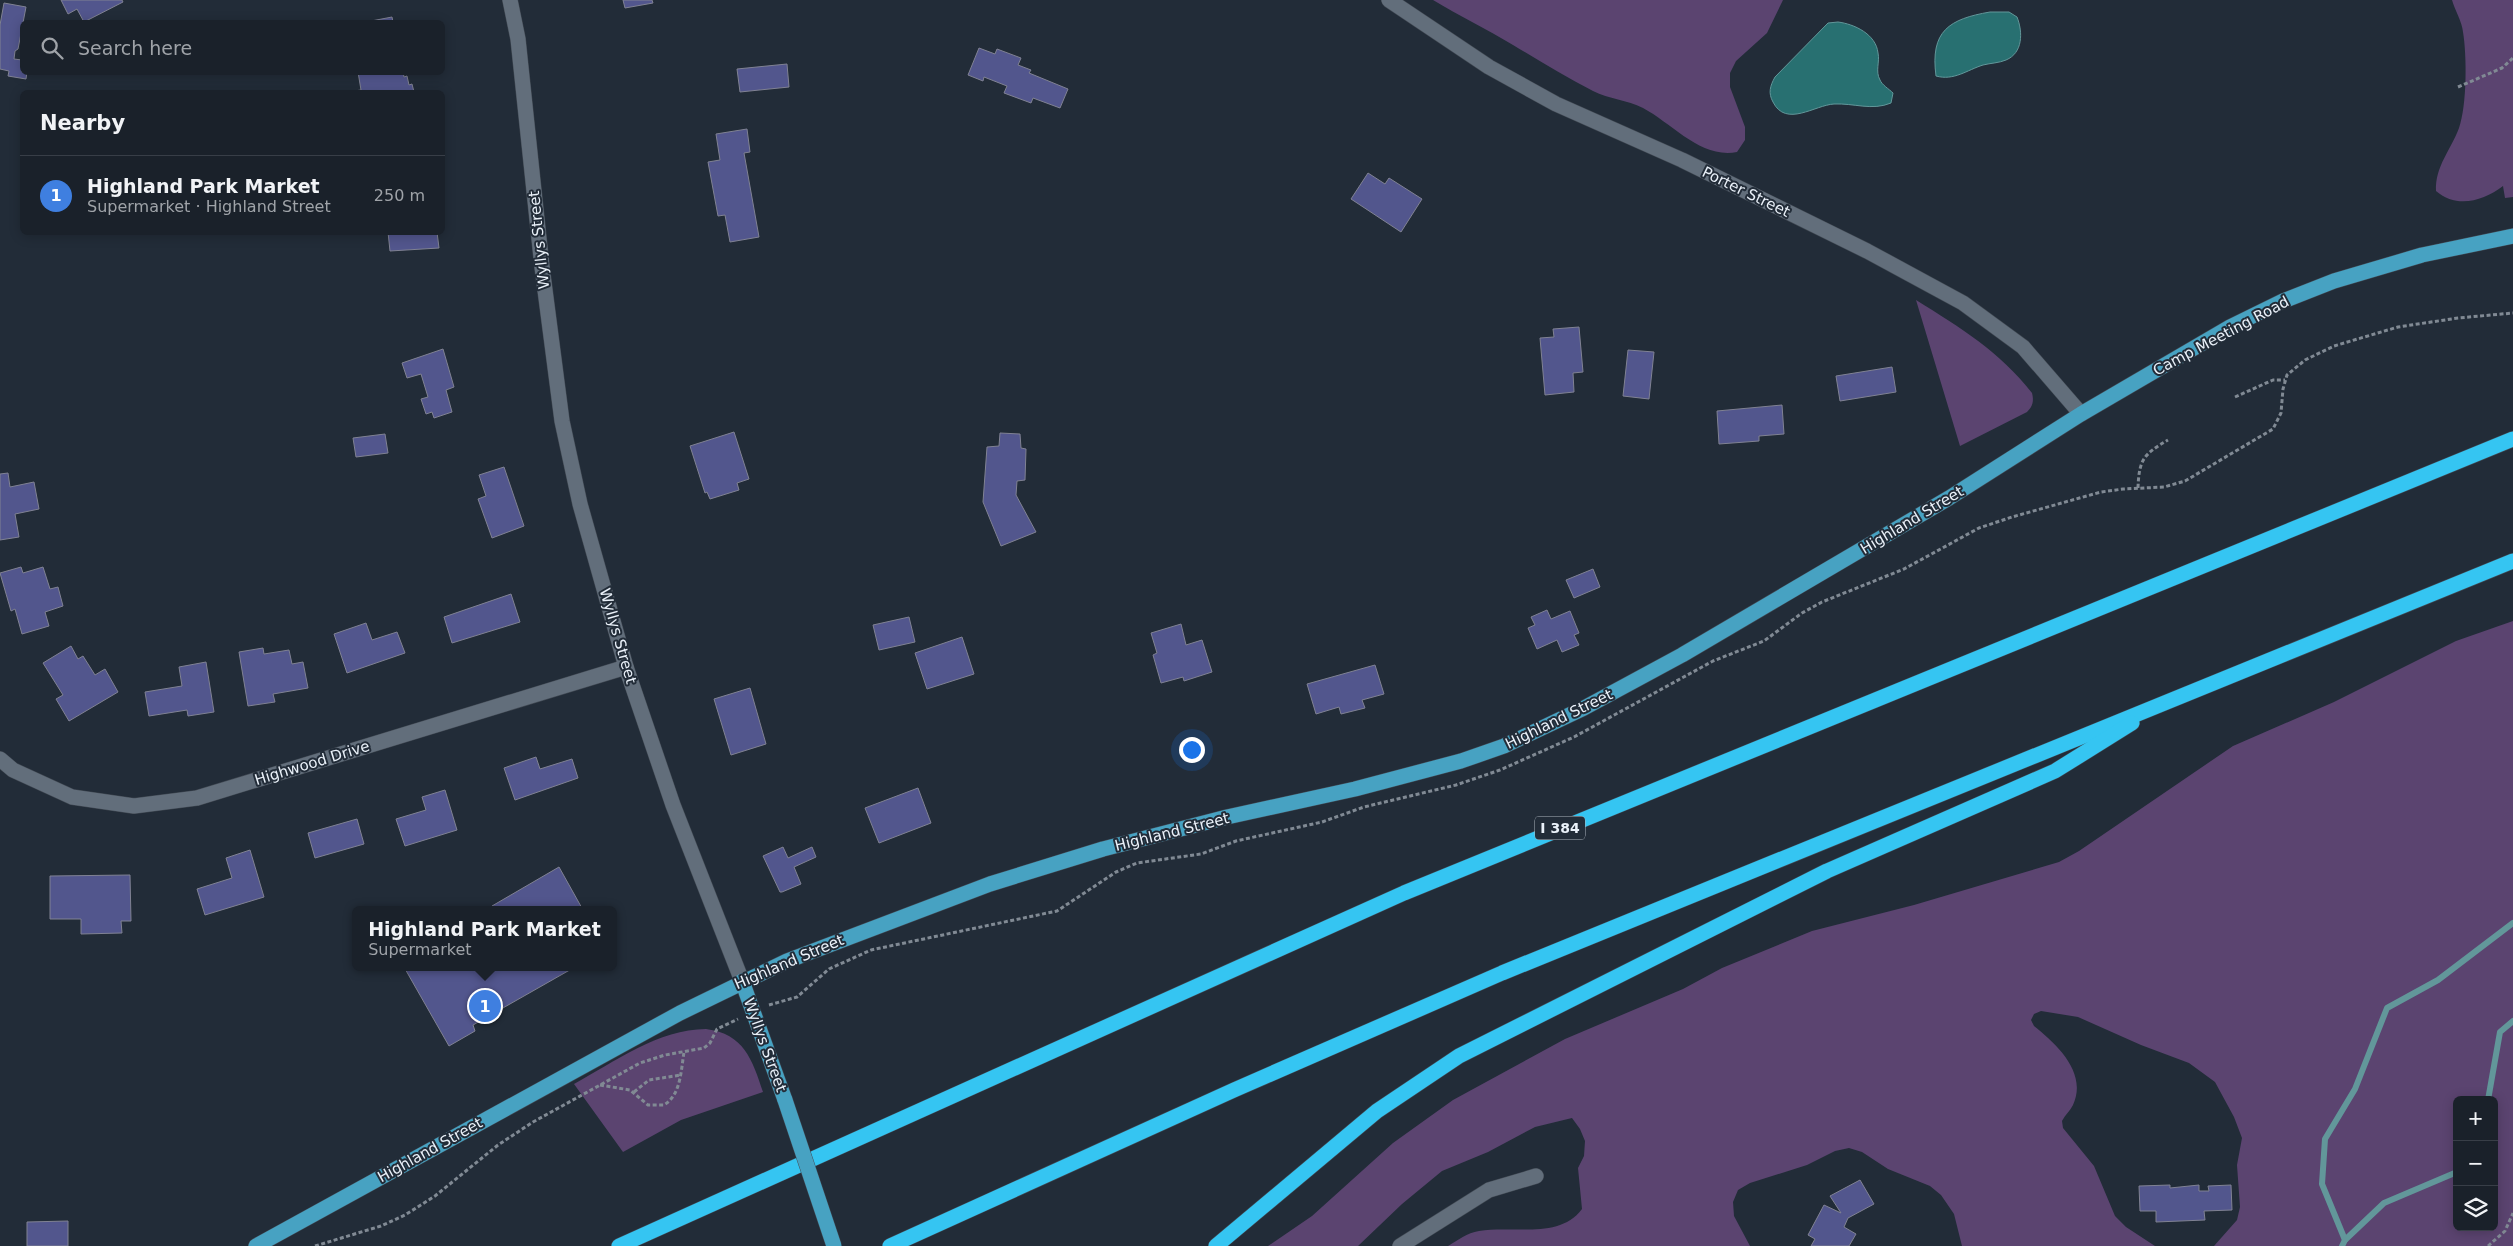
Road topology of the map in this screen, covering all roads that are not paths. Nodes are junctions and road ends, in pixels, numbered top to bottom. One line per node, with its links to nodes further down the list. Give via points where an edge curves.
1 (510, 0): 7 (street, Wyllys Street, via 518,39 562,421 580,504)
2 (1389, 0): 4 (street, Porter Street, via 1489,67 1556,104 1682,160 1867,251 1963,303 2023,347)
3 (2513, 236): 4 (main road, Camp Meeting Road, via 2422,255 2334,281 2283,301 2230,327)
4 (2081, 414): 10 (main road, Highland Street, via 1949,498 1691,650 1584,708 1504,746 1355,789 1112,847 990,884)
5 (2513, 439): 13 (highway, I 384, via 1395,896)
6 (2513, 560): 8 (highway)
7 (626, 667): 9 (street, Highwood Drive, via 197,798 134,806 72,797 13,770); 10 (street, Wyllys Street, via 676,816)
8 (2154, 707): 15 (highway, via 1484,981); 16 (highway, via 2055,771 1796,886 1459,1056 1377,1111)
9 (0, 758)
10 (742, 980): 12 (main road, Highland Street); 14 (main road, Wyllys Street, bridge)
11 (1536, 1176): 17 (street, via 1490,1190)
12 (256, 1246)
13 (619, 1246)
14 (834, 1246)
15 (890, 1246)
16 (1216, 1246)
17 (1400, 1246)

